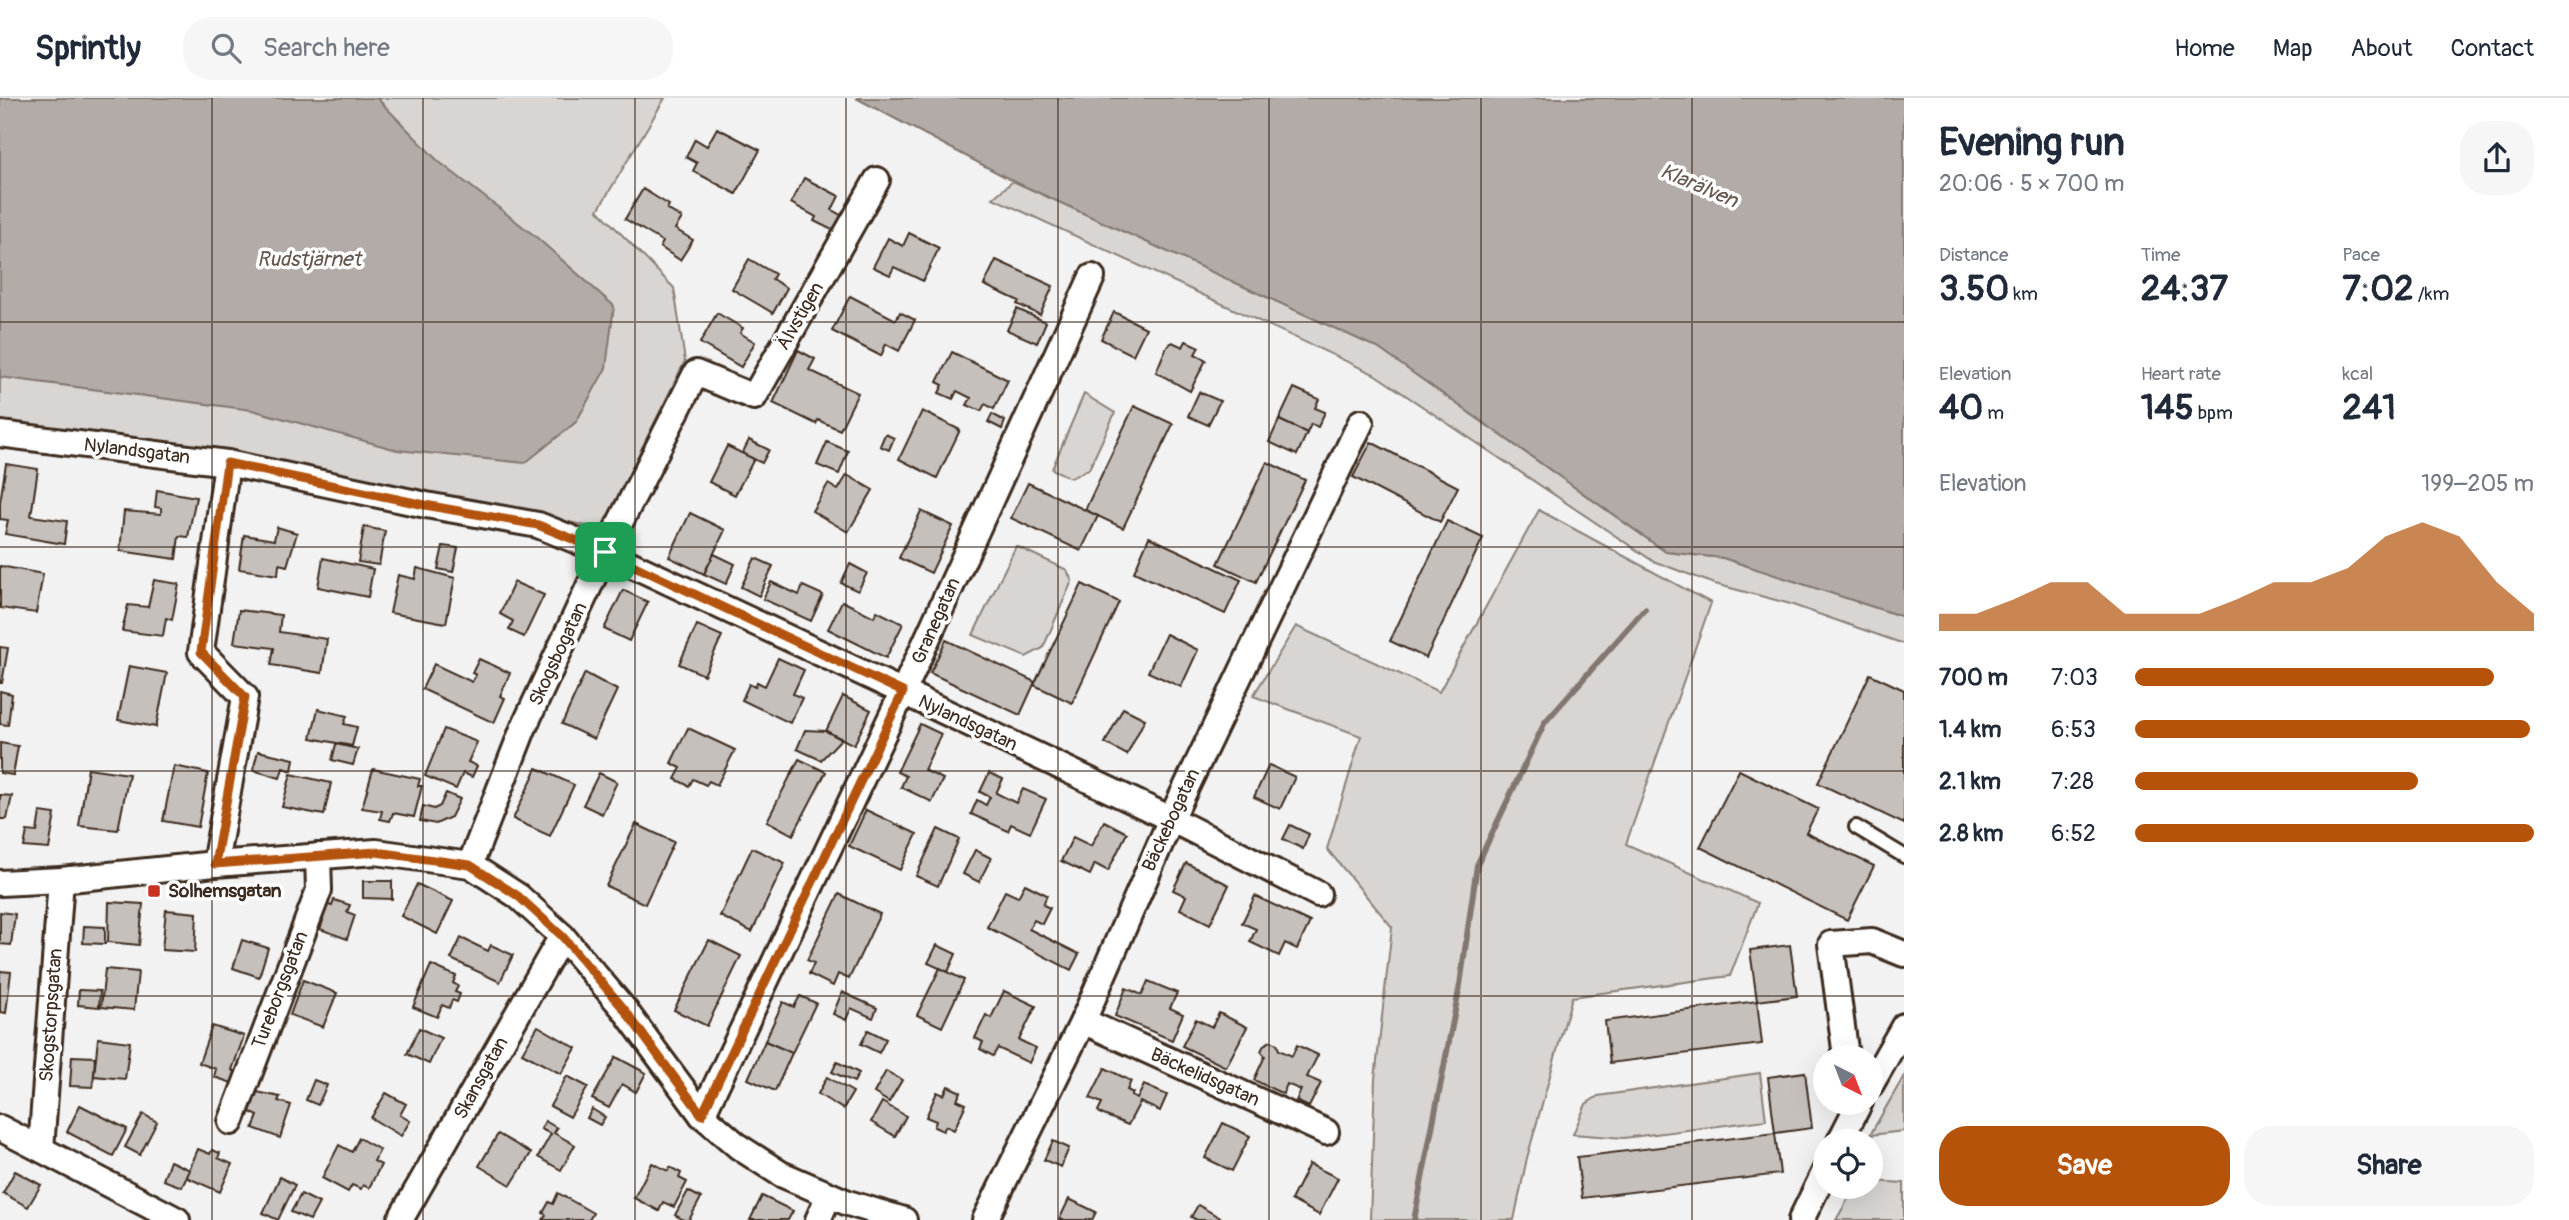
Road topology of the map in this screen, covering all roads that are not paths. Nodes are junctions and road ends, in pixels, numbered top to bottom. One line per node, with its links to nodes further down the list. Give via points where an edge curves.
1 (877, 180): 3 (street, Älvstigen, via 754,397)
2 (1092, 277): 8 (street, Granegatan)
3 (696, 373): 7 (street, Skogsbogatan)
4 (1361, 422): 9 (street, Bäckebogatan)
5 (0, 434): 6 (street, Nylandsgatan)
6 (227, 463): 7 (street, Nylandsgatan, via 538,525); 13 (street, via 201,652 245,697)
7 (605, 552): 8 (street, Nylandsgatan); 14 (street, Skogsbogatan, via 523,729)
8 (903, 692): 9 (street, Nylandsgatan); 24 (street, Granegatan)
9 (1171, 819): 17 (street, Nylandsgatan); 20 (street, Bäckebogatan)
10 (1856, 827): 12 (lane)
11 (318, 856): 13 (street); 14 (street, via 376,852); 25 (street, Tureborgsgatan, via 319,890)
12 (1904, 856)
13 (215, 864): 15 (street)
14 (470, 865): 18 (street, via 518,896)
15 (61, 880): 16 (street); 28 (street, Skogstorpsgatan)
16 (0, 883)
17 (1318, 894)
18 (562, 936): 24 (street, via 624,1009); 32 (street, Skansgatan)
19 (1904, 954): 22 (street, via 1872,941 1831,944)
20 (1083, 1021): 27 (street, Bäckelidsgatan); 35 (street, Bäckebogatan)
21 (1904, 1026): 23 (street)
22 (1844, 1045)
23 (1883, 1063)
24 (702, 1115): 29 (street, via 781,1174)
25 (231, 1122)
26 (0, 1128): 28 (street)
27 (1326, 1132)
28 (41, 1149): 31 (street)
29 (829, 1195): 33 (street); 34 (street)
30 (1813, 1196): 36 (street)
31 (177, 1220)
32 (400, 1220)
33 (818, 1220)
34 (904, 1220)
35 (985, 1220)
36 (1801, 1220)

